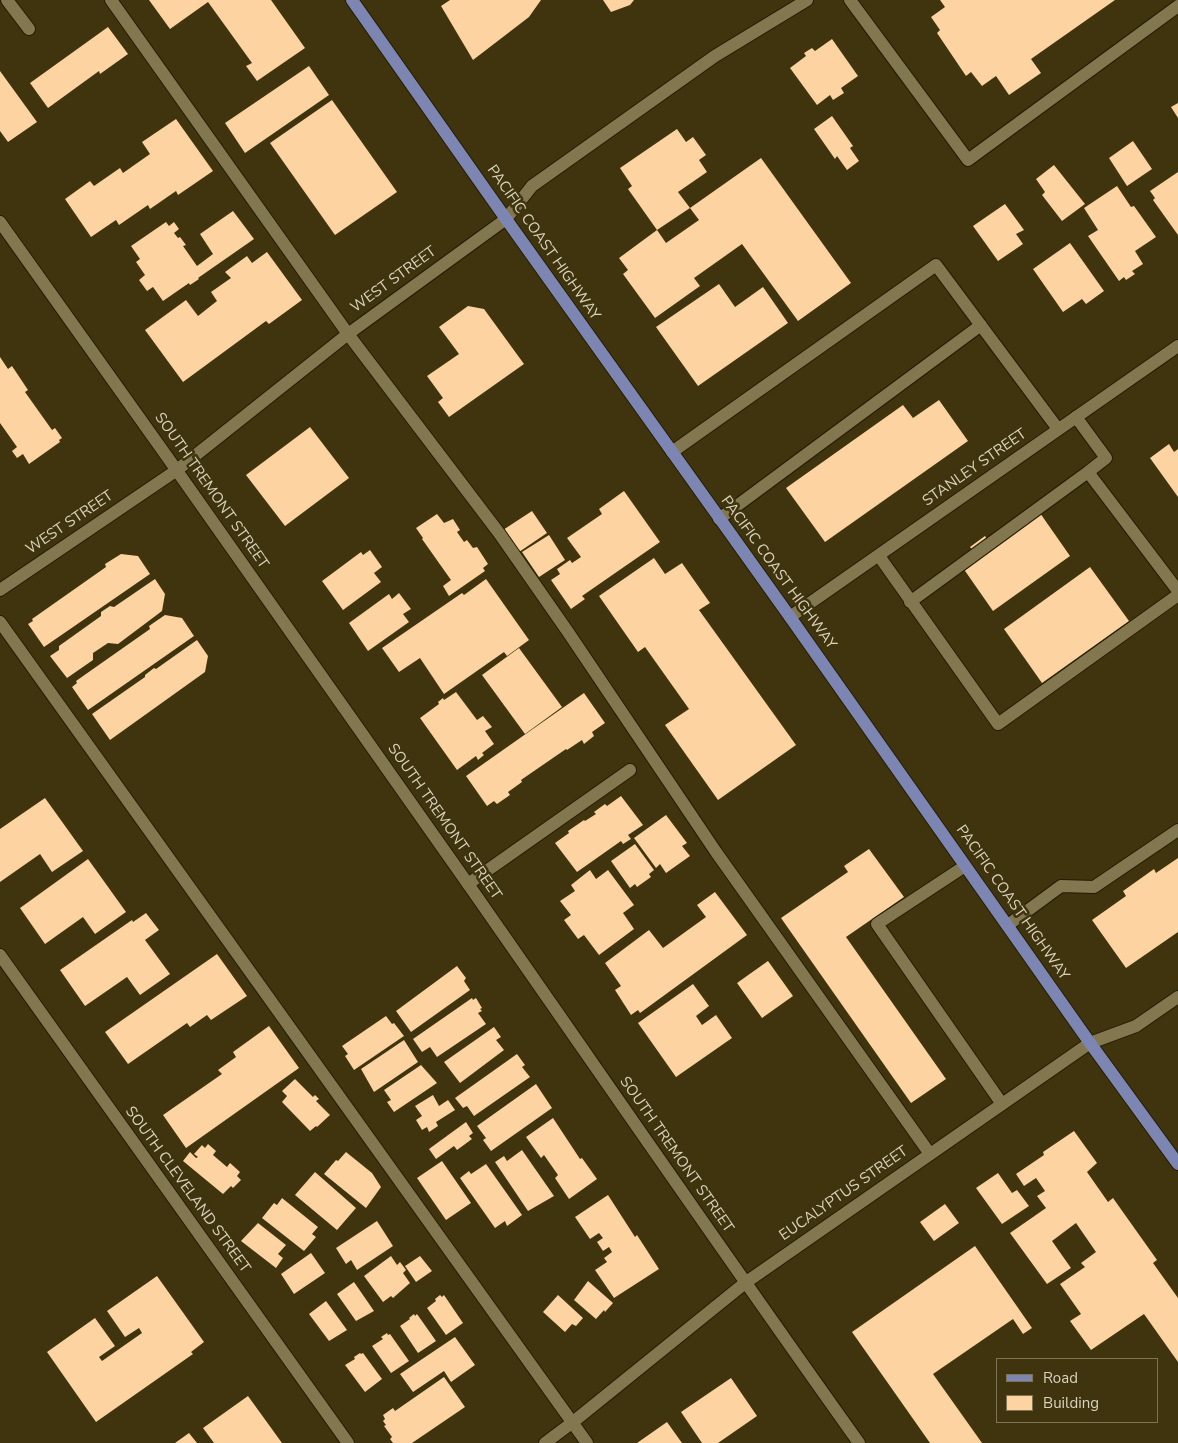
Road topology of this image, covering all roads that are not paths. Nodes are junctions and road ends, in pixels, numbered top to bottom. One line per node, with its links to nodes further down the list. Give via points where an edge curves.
1 (7, 0): 7 (street)
2 (111, 0): 11 (street)
3 (352, 0): 8 (main road, PACIFIC COAST HIGHWAY)
4 (807, 0): 8 (street, WEST STREET, via 715,56 532,186)
5 (850, 0): 6 (street, via 968,160)
6 (1178, 6)
7 (29, 29)
8 (506, 219): 11 (street, WEST STREET); 15 (main road, PACIFIC COAST HIGHWAY)
9 (0, 222): 16 (street, SOUTH TREMONT STREET)
10 (981, 325): 14 (street); 15 (street, via 936,265); 18 (street)
11 (348, 334): 16 (street, WEST STREET); 35 (street, via 499,533 716,852)
12 (1178, 346): 13 (street, STANLEY STREET)
13 (1076, 417): 14 (street, STANLEY STREET); 17 (street, via 1106,458)
14 (1058, 429): 19 (street, STANLEY STREET)
15 (672, 452): 18 (main road, PACIFIC COAST HIGHWAY)
16 (177, 470): 20 (street, WEST STREET); 29 (street, SOUTH TREMONT STREET)
17 (1088, 472): 21 (street); 23 (street)
18 (719, 519): 24 (main road, PACIFIC COAST HIGHWAY)
19 (879, 556): 23 (street); 24 (street, STANLEY STREET)
20 (0, 590)
21 (1178, 591)
22 (1178, 595): 23 (street, via 998,724)
23 (910, 602)
24 (790, 617): 28 (main road, PACIFIC COAST HIGHWAY)
25 (0, 622): 38 (street)
26 (630, 770): 29 (street)
27 (1178, 830): 30 (street, via 1094,887 1061,886)
28 (966, 866): 30 (main road, PACIFIC COAST HIGHWAY); 34 (street, via 877,924)
29 (468, 884): 37 (street, SOUTH TREMONT STREET)
30 (1008, 925): 33 (main road, PACIFIC COAST HIGHWAY)
31 (0, 955): 39 (street, SOUTH CLEVELAND STREET)
32 (1178, 997): 33 (street, EUCALYPTUS STREET, via 1136,1026)
33 (1090, 1043): 34 (street, EUCALYPTUS STREET); 36 (main road, PACIFIC COAST HIGHWAY)
34 (1002, 1104): 35 (street, EUCALYPTUS STREET)
35 (930, 1154): 37 (street, EUCALYPTUS STREET)
36 (1178, 1164)
37 (745, 1283): 38 (street, EUCALYPTUS STREET); 42 (street, SOUTH TREMONT STREET)
38 (573, 1422): 40 (street, EUCALYPTUS STREET); 41 (street)
39 (348, 1443)
40 (544, 1443)
41 (587, 1443)
42 (859, 1443)

